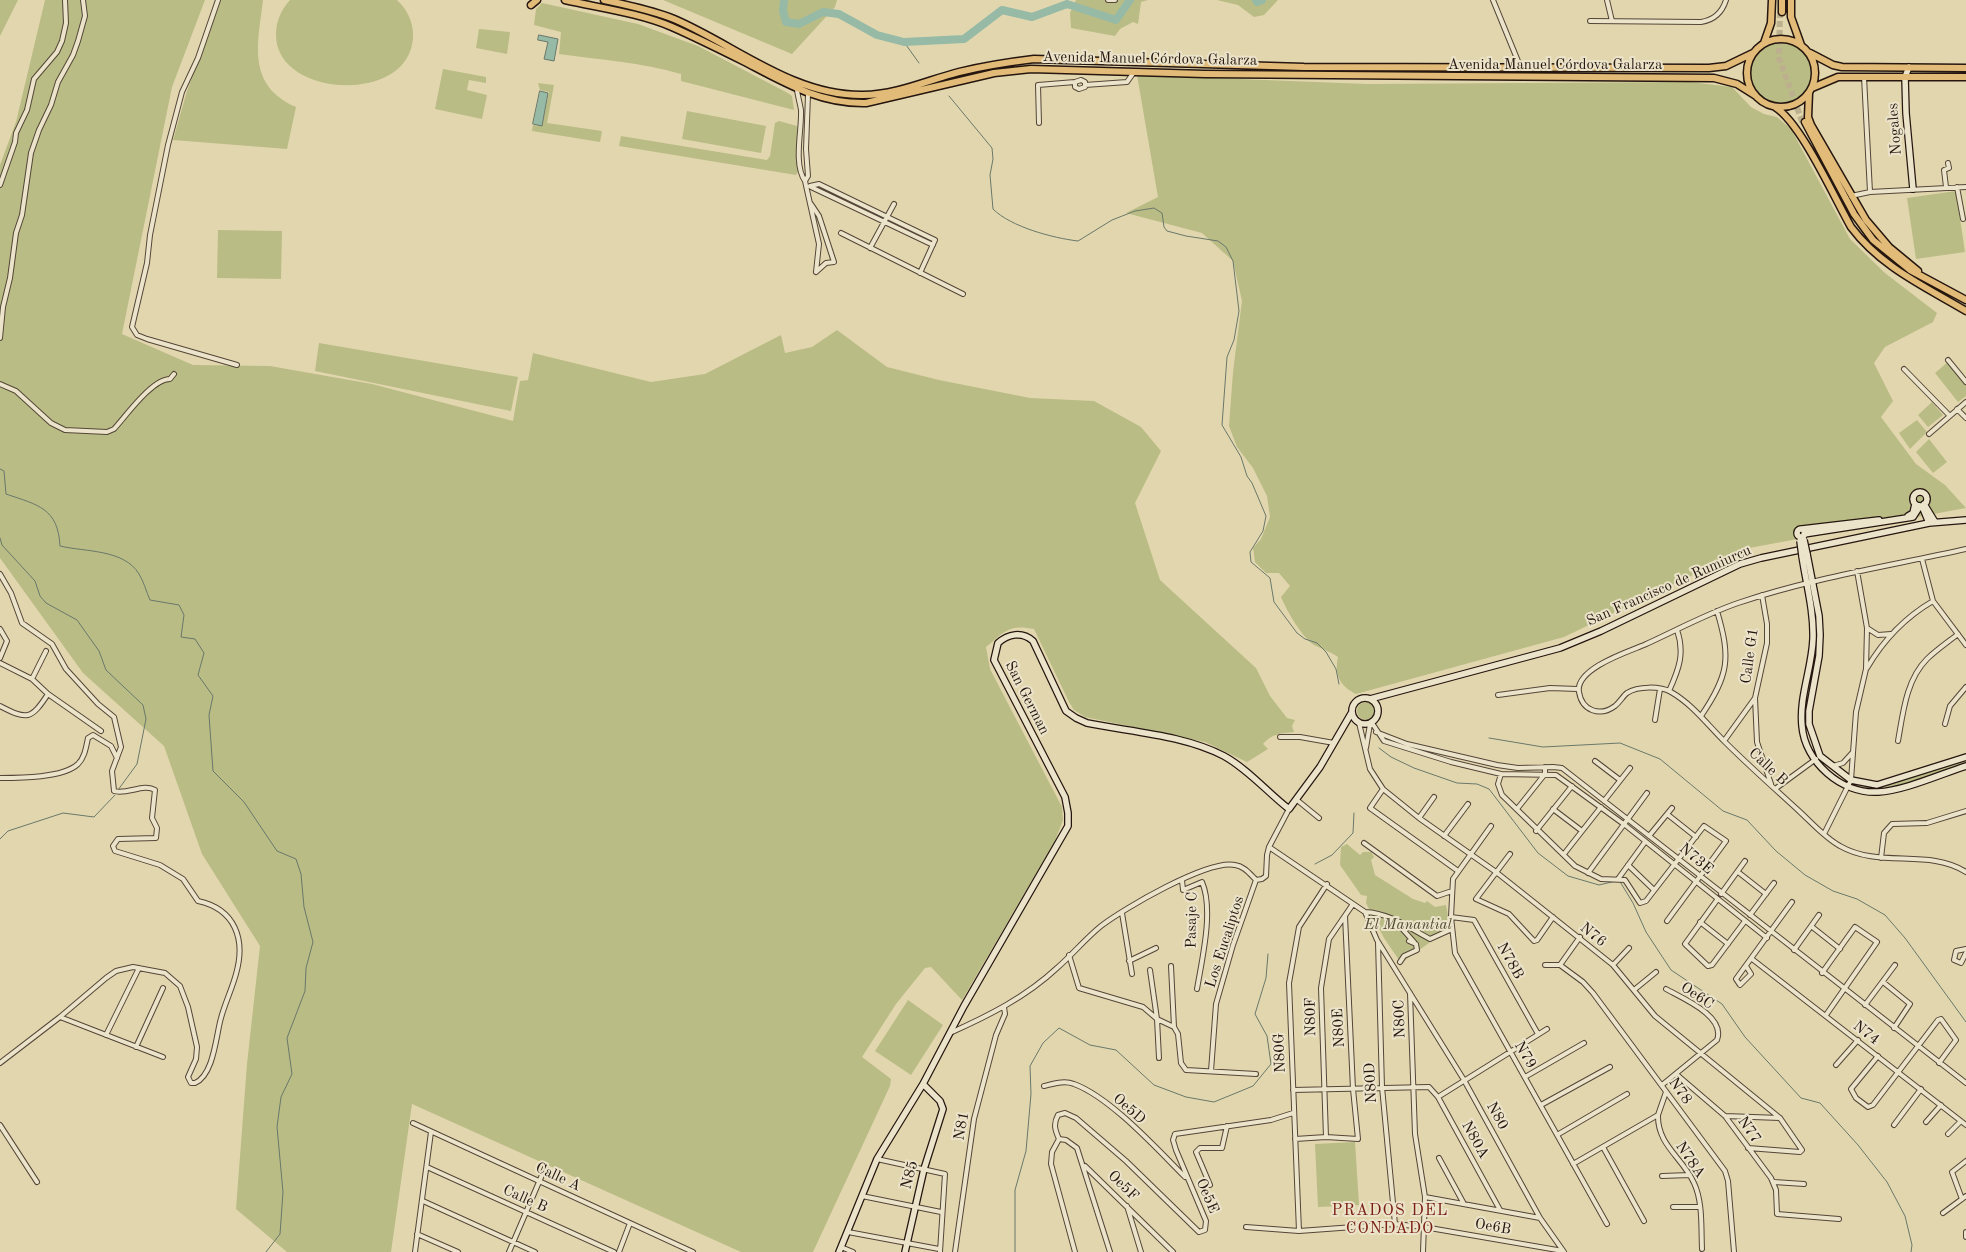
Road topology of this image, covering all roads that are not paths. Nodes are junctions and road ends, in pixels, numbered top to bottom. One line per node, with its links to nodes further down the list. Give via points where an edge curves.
1 (65, 0): 44 (street, via 66,23 62,40 34,79 27,110 16,132)
2 (83, 0): 65 (street, via 85,16 78,41 58,82 52,105 31,153)
3 (218, 0): 67 (street, via 198,58 182,92 170,137 132,327 137,335 147,339)
4 (565, 0): 35 (main road, Avenida Manuel Córdova Galarza, via 670,26)
5 (604, 0): 36 (main road, Avenida Manuel Córdova Galarza, via 674,19 782,75 826,91 861,95)
6 (1108, 0): 7 (street)
7 (1115, 0)
8 (1494, 0): 23 (street)
9 (1607, 0): 16 (street)
10 (1726, 0): 16 (street, via 1716,17 1701,22)
11 (1772, 0): 17 (main road, via 1771,23)
12 (1781, 0): 14 (main road)
13 (1791, 0): 18 (main road, via 1791,17)
14 (1781, 12)
15 (1590, 21): 16 (street)
16 (1612, 21)
17 (1764, 43): 18 (main road, via 1780,39); 19 (main road)
18 (1802, 45): 20 (main road)
19 (1753, 53): 23 (main road, Avenida Manuel Córdova Galarza, via 1726,66 1709,68); 39 (main road, via 1747,75)
20 (1809, 53): 25 (main road, via 1837,66); 37 (main road, via 1815,73)
21 (1136, 61): 22 (main road, Avenida Manuel Córdova Galarza); 27 (main road); 36 (main road, Avenida Manuel Córdova Galarza, via 1034,59 1000,63 944,77)
22 (1335, 66): 24 (main road, Avenida Manuel Córdova Galarza); 28 (main road)
23 (1520, 66): 24 (main road, Avenida Manuel Córdova Galarza)
24 (1395, 67): 29 (main road)
25 (1909, 67): 26 (main road); 31 (main road, Nogales)
26 (1966, 68)
27 (1134, 72): 28 (main road, Avenida Manuel Córdova Galarza); 34 (street, via 1127,82); 36 (main road, Avenida Manuel Córdova Galarza, via 1012,70)
28 (1335, 75): 29 (main road, Avenida Manuel Córdova Galarza)
29 (1395, 76): 39 (main road, Avenida Manuel Córdova Galarza, via 1714,78 1729,81)
30 (1864, 76): 31 (main road); 37 (main road, via 1838,77); 49 (street)
31 (1905, 76): 32 (main road); 48 (main road, Nogales)
32 (1966, 77)
33 (1075, 82): 34 (street, via 1081,80); 34 (street, via 1079,90); 41 (street, via 1040,83)
34 (1085, 84)
35 (797, 90): 38 (main road, Avenida Manuel Córdova Galarza); 43 (street, via 801,110 801,176)
36 (909, 90): 38 (main road, Avenida Manuel Córdova Galarza, via 857,103)
37 (1810, 90): 40 (main road, via 1794,105); 50 (main road, via 1808,117)
38 (808, 95): 43 (street)
39 (1756, 96): 40 (main road)
40 (1775, 107): 61 (main road, via 1783,112 1798,132 1861,240 1894,270)
41 (1040, 124)
42 (1948, 163): 45 (street, via 1949,169 1944,170)
43 (807, 184): 51 (street); 53 (street, via 819,184); 55 (street)
44 (0, 185)
45 (1946, 187): 46 (street); 48 (street)
46 (1957, 187): 47 (street); 54 (street)
47 (1966, 187)
48 (1913, 189): 49 (street)
49 (1870, 192): 50 (street)
50 (1851, 196): 60 (main road, via 1889,247)
51 (810, 202): 51 (street, via 819,244 816,272 826,263 834,262 819,216)
52 (894, 204): 53 (street)
53 (888, 217): 55 (street); 57 (street, via 935,240)
54 (1964, 219)
55 (885, 222): 57 (street); 58 (street)
56 (841, 233): 58 (street)
57 (933, 245): 59 (street)
58 (870, 248): 59 (street)
59 (920, 273): 62 (street)
60 (1923, 275): 61 (main road, via 1899,263 1867,233 1804,123 1856,223 1881,253); 63 (main road)
61 (1917, 282): 64 (main road)
62 (963, 294)
63 (1966, 300)
64 (1966, 311)
65 (0, 338)
66 (1948, 360): 70 (street)
67 (237, 365)
68 (1904, 369): 74 (street)
69 (174, 374): 71 (street, via 154,387 114,429 107,432 65,430 51,423 16,391)
70 (1966, 382)
71 (0, 384)
72 (1966, 402): 73 (street)
73 (1957, 409): 74 (street); 75 (street)
74 (1949, 415): 76 (street)
75 (1966, 418)
76 (1929, 434)
77 (1966, 520): 78 (main road, San Francisco de Rumiurcu)
78 (1932, 522): 84 (main road, bridge, via 1920,505 1913,517 1802,536); 105 (main road, San Francisco de Rumiurcu, via 1782,552 1740,564 1560,648)
79 (1966, 549): 80 (street)
80 (1922, 559): 81 (street); 87 (street)
81 (1857, 571): 84 (street); 89 (street)
82 (0, 576): 83 (street)
83 (5, 583): 85 (street); 133 (street, via 22,623 52,644 66,669 114,717 121,747)
84 (1809, 583): 86 (street); 131 (main road, via 1819,616 1820,635 1809,724); 135 (main road, via 1813,646 1802,726)
85 (0, 586)
86 (1762, 595): 88 (street); 107 (street, Calle G1, via 1767,643)
87 (1933, 601): 92 (street, via 1920,608); 93 (street)
88 (1717, 610): 91 (street); 113 (street, via 1726,660 1716,695)
89 (1867, 628): 92 (street, via 1878,635); 98 (street)
90 (0, 629): 96 (street, via 7,641)
91 (1677, 630): 101 (street, via 1608,660 1588,673 1580,681); 103 (street, via 1682,644 1681,658)
92 (1891, 634): 98 (street)
93 (1958, 634): 94 (street); 124 (street, via 1928,658 1915,675 1904,706)
94 (1966, 645)
95 (46, 651): 99 (street)
96 (0, 658)
97 (0, 663): 99 (street)
98 (1866, 668): 129 (street, via 1856,712)
99 (32, 679): 104 (street)
100 (1966, 687): 118 (street, via 1950,706)
101 (1578, 689): 102 (street, Calle B, via 1582,703 1592,711 1605,712 1627,693); 106 (street, via 1550,688)
102 (1660, 689): 103 (street, Calle B); 115 (street)
103 (1669, 691): 113 (street, Calle B)
104 (48, 694): 109 (street, via 30,716 20,716); 120 (street)
105 (1387, 695): 108 (main road, San Francisco de Rumiurcu); 110 (main road)
106 (1498, 695)
107 (1755, 698): 112 (street, Calle G1); 114 (street)
108 (1370, 699): 110 (main road); 111 (main road, via 1358,700)
109 (0, 706)
110 (1378, 708): 117 (main road, via 1376,719)
111 (1352, 712): 116 (main road); 119 (main road)
112 (1744, 715): 114 (street); 123 (street, Calle G1)
113 (1701, 716): 123 (street, Calle B)
114 (1755, 719): 150 (street, via 1757,742)
115 (1655, 720)
116 (1359, 723): 117 (main road); 119 (main road); 128 (street, N76)
117 (1371, 723): 121 (street); 128 (street, N76)
118 (1945, 724)
119 (1343, 730): 125 (main road)
120 (102, 731)
121 (1376, 732): 126 (street, N73E); 127 (street, N73E, via 1384,741)
122 (1280, 737): 125 (street)
123 (1724, 741): 150 (street, Calle B)
124 (1898, 741)
125 (1334, 743): 154 (main road)
126 (1407, 744): 127 (street); 130 (street, N73E)
127 (1405, 749): 137 (street, N73E)
128 (1366, 750): 151 (street, N76, via 1370,769)
129 (1855, 751): 139 (street, via 1844,763); 147 (street)
130 (1452, 754): 132 (street, N73E); 137 (street)
131 (1820, 756): 135 (street); 139 (main road)
132 (1461, 757): 138 (street); 141 (street, N73E, via 1518,768)
133 (117, 758): 145 (street, via 111,746 93,735 88,738 84,756 69,769 35,776); 241 (street, via 112,771 113,788 120,792 154,789 152,818 158,832 156,838 150,840 118,839 114,842 115,851 160,865 183,880 194,898 222,911 236,930 237,972 221,1017 213,1056 200,1081 191,1083 188,1077 196,1059 196,1047 180,986 165,973)
134 (1966, 758): 147 (main road, via 1890,783 1877,785)
135 (1814, 760): 149 (main road, via 1826,773); 150 (street)
136 (1595, 761): 146 (street)
137 (1451, 762): 138 (street, N73E)
138 (1459, 764): 143 (street, N73E)
139 (1832, 766): 147 (main road)
140 (1966, 766): 149 (main road, via 1878,792)
141 (1545, 767): 144 (street); 155 (street, N73E, via 1562,768)
142 (1630, 768): 146 (street)
143 (1501, 774): 144 (street, N73E); 161 (street, via 1499,789)
144 (1545, 774): 148 (street, N73E, via 1556,775); 161 (street)
145 (0, 778)
146 (1620, 780): 155 (street)
147 (1851, 780): 149 (street)
148 (1572, 786): 157 (street, N73E); 160 (street)
149 (1849, 787): 171 (street)
150 (1774, 788): 171 (street, Calle B)
151 (1383, 789): 165 (street, N76); 186 (street, via 1370,808)
152 (1647, 793): 166 (street)
153 (1434, 797): 165 (street)
154 (1297, 800): 159 (main road); 164 (street)
155 (1604, 801): 166 (street, N73E)
156 (1468, 804): 172 (street)
157 (1601, 807): 167 (street, N73E); 170 (street)
158 (1672, 808): 163 (street)
159 (1289, 809): 177 (street); 261 (main road, San German, via 1224,756 1186,742 1087,723 1076,718 1066,711 1032,640 1018,635 1002,639 995,649 994,660 1065,798 1068,826)
160 (1553, 809): 169 (street); 170 (street)
161 (1517, 810): 169 (street)
162 (1966, 811): 182 (street, via 1927,823 1892,824 1884,834)
163 (1667, 814): 173 (street); 174 (street)
164 (1319, 818)
165 (1419, 818): 172 (street, N76)
166 (1628, 819): 167 (street); 173 (street, N73E)
167 (1624, 825): 175 (street, N73E); 190 (street)
168 (1491, 826): 178 (street)
169 (1536, 830): 180 (street)
170 (1582, 831): 180 (street)
171 (1824, 834): 182 (street, Calle B, via 1849,851)
172 (1444, 836): 178 (street, N76)
173 (1649, 836): 181 (street, N73E)
174 (1696, 837): 181 (street); 191 (street, via 1704,826 1726,840)
175 (1645, 842): 184 (street); 185 (street, N73E)
176 (1364, 843): 199 (street, via 1437,896)
177 (1269, 847): 193 (street, Los Eucaliptos, via 1266,876); 197 (street)
178 (1470, 854): 186 (street); 187 (street, N76)
179 (1510, 854): 187 (street)
180 (1564, 854): 190 (street, via 1575,866)
181 (1679, 858): 185 (street); 191 (street, N73E)
182 (1881, 858): 189 (street, Calle B, via 1944,862)
183 (1745, 861): 188 (street)
184 (1628, 865): 194 (street); 198 (street)
185 (1675, 865): 195 (street, N73E); 198 (street)
186 (1458, 871): 199 (street)
187 (1496, 872): 211 (street, N76); 211 (street, via 1476,899 1509,914 1530,939 1537,940)
188 (1738, 872): 200 (street); 201 (street)
189 (1966, 872)
190 (1588, 873): 194 (street, via 1601,880)
191 (1700, 877): 195 (street); 200 (street, N73E)
192 (1182, 880): 193 (street, via 1230,864 1244,868); 205 (street); 248 (street, Pasaje C, via 1183,890 1202,882 1206,895 1204,944)
193 (1256, 880): 277 (street, Los Eucaliptos, via 1216,1004)
194 (1618, 880): 198 (street, via 1627,880 1638,901 1644,903)
195 (1696, 883): 202 (street, N73E); 213 (street)
196 (1774, 883): 201 (street)
197 (1327, 884): 204 (street); 292 (street, N80G, via 1299,927 1288,983)
198 (1654, 890)
199 (1452, 891): 210 (street, N79)
200 (1721, 894): 207 (street, N73E)
201 (1766, 894): 207 (street)
202 (1717, 900): 214 (street, N73E); 215 (street)
203 (1792, 902): 218 (street)
204 (1353, 904): 206 (street); 209 (street, N80F)
205 (1122, 912): 231 (street); 233 (street)
206 (1365, 912): 212 (street, via 1379,913); 221 (street, N80C)
207 (1750, 915): 218 (street, N73E)
208 (1819, 915): 216 (street)
209 (1345, 916): 289 (street, N80F, via 1329,939 1321,988); 290 (street, N80E)
210 (1451, 917): 217 (street, N79); 262 (street, N78B, via 1474,920)
211 (1553, 917): 219 (street, N76)
212 (1394, 920): 217 (street, via 1430,939); 223 (street)
213 (1667, 921)
214 (1745, 921): 220 (street, N73E); 224 (street)
215 (1700, 922): 224 (street); 224 (street, via 1685,943 1708,966)
216 (1811, 926): 227 (street); 229 (street)
217 (1452, 929): 268 (street, N79, via 1457,957)
218 (1771, 932): 220 (street); 229 (street, N73E)
219 (1580, 937): 236 (street); 237 (street, N76)
220 (1766, 938): 232 (street)
221 (1378, 940): 252 (street, N80C); 288 (street, N80D)
222 (1410, 941): 223 (street)
223 (1416, 944): 234 (street, via 1417,950 1404,956)
224 (1728, 944)
225 (1156, 948): 233 (street)
226 (1629, 948): 237 (street)
227 (1840, 949): 244 (street); 251 (street, via 1855,927 1877,943)
228 (1966, 949): 230 (street, via 1956,951 1954,960 1961,963)
229 (1794, 950): 244 (street, N73E)
230 (1966, 953)
231 (1070, 954): 254 (street, via 1057,968); 257 (street, via 1079,988 1144,1007)
232 (1752, 959): 240 (street); 255 (street, N74)
233 (1129, 960): 245 (street)
234 (1400, 962)
235 (1545, 965): 236 (street)
236 (1560, 965): 285 (street, N78, via 1588,986)
237 (1613, 965): 250 (street, N76)
238 (1895, 965): 246 (street)
239 (1171, 966): 258 (street)
240 (1746, 966): 240 (street, via 1751,974 1740,986 1736,980)
241 (139, 968): 256 (street, via 116,971); 263 (street)
242 (1150, 970): 257 (street)
243 (1656, 972): 250 (street)
244 (1822, 973): 251 (street, N73E)
245 (1132, 974)
246 (1883, 982): 253 (street); 259 (street, via 1909,1002)
247 (163, 988): 266 (street)
248 (1197, 989)
249 (1666, 989): 269 (street, Oe6C, via 1705,1011 1713,1022 1718,1038)
250 (1634, 990): 269 (street, N76, via 1655,1016)
251 (1844, 990): 253 (street, N73E); 255 (street)
252 (1410, 991): 282 (street, N80); 287 (street, N80C)
253 (1865, 1005): 259 (street, N73E)
254 (1004, 1007): 261 (street); 375 (street, N81, via 1005,1014 996,1035 974,1119)
255 (1826, 1015): 264 (street, N74)
256 (60, 1017): 263 (street); 273 (street)
257 (1157, 1019): 258 (street); 272 (street)
258 (1174, 1027): 277 (street, via 1183,1068)
259 (1894, 1028): 267 (street, N73E)
260 (1547, 1029): 262 (street)
261 (950, 1033): 284 (main road)
262 (1538, 1034): 268 (street)
263 (106, 1035): 266 (street)
264 (1858, 1040): 270 (street, N74); 275 (street)
265 (1584, 1043): 281 (street)
266 (136, 1047): 271 (street)
267 (1918, 1047): 274 (street, N73E); 274 (street, via 1940,1019 1956,1040); 278 (street)
268 (1509, 1051): 281 (street, N79); 282 (street)
269 (1701, 1053): 280 (street, Oe6C); 301 (street, N76)
270 (1878, 1056): 278 (street, N74); 278 (street, via 1856,1083 1852,1091 1856,1098 1868,1107 1874,1105)
271 (162, 1057)
272 (1159, 1058)
273 (0, 1063)
274 (1939, 1063): 283 (street, N73E)
275 (1836, 1066)
276 (1610, 1067): 297 (street)
277 (1211, 1071): 279 (street)
278 (1899, 1072): 291 (street, N74)
279 (1256, 1074)
280 (1676, 1074): 285 (street, Oe6C); 300 (street, N77)
281 (1525, 1077): 297 (street, N79)
282 (1464, 1080): 295 (street); 347 (street, N80)
283 (1966, 1083)
284 (923, 1084): 318 (main road); 324 (main road, N85, via 943,1109)
285 (1662, 1085): 293 (street, N78)
286 (1044, 1086): 327 (street, Oe5D, via 1072,1083 1093,1093)
287 (1414, 1086): 288 (street); 295 (street, N80A, via 1425,1086); 335 (street, N80C, via 1415,1134)
288 (1382, 1087): 290 (street); 351 (street, N80D)
289 (1323, 1089): 290 (street); 292 (street); 312 (street, N80F)
290 (1353, 1089): 312 (street, N80E, via 1358,1139)
291 (1921, 1089): 296 (street, N74); 306 (street)
292 (1293, 1090): 298 (street, N80G)
293 (1666, 1092): 299 (street); 381 (street, N78, via 1725,1171)
294 (1627, 1094): 311 (street)
295 (1438, 1097): 343 (street, N80A)
296 (1941, 1105): 302 (street, N74); 303 (street)
297 (1541, 1106): 311 (street, N79)
298 (1293, 1113): 308 (street, Oe5E, via 1271,1120); 314 (street, N80G)
299 (1658, 1115): 315 (street); 326 (street, N78A, via 1664,1141)
300 (1725, 1116): 301 (street); 316 (street, N77)
301 (1780, 1118): 316 (street, N76, via 1802,1148 1800,1152)
302 (1961, 1121): 307 (street, N74); 310 (street)
303 (1926, 1122)
304 (0, 1124): 329 (street)
305 (413, 1124): 309 (street, Calle A)
306 (1894, 1125)
307 (1966, 1125)
308 (1226, 1126): 327 (street, Oe5E, via 1175,1134 1176,1150); 332 (street, via 1222,1148 1200,1148 1196,1152)
309 (431, 1132): 322 (street); 328 (street, Calle A)
310 (1948, 1134)
311 (1557, 1135): 321 (street, N79)
312 (1326, 1137): 314 (street)
313 (1059, 1139): 320 (street, Oe5F, via 1077,1148); 327 (street, Oe5E, via 1055,1120 1058,1115 1065,1113 1076,1118 1126,1161 1196,1230 1202,1232 1206,1221); 376 (street, via 1052,1152 1052,1164)
314 (1295, 1139): 355 (street, N80G)
315 (1602, 1147): 321 (street); 349 (street)
316 (1748, 1148): 330 (street, N77)
317 (1438, 1158): 338 (street)
318 (878, 1159): 324 (street); 333 (main road)
319 (1966, 1160): 336 (street, via 1952,1172)
320 (1084, 1164): 339 (street, Oe5F); 377 (street)
321 (1573, 1164): 352 (street, N79)
322 (427, 1167): 337 (street); 344 (street, Calle B)
323 (545, 1168): 328 (street)
324 (924, 1169): 340 (main road, N85); 345 (street, via 944,1174)
325 (1662, 1176): 326 (street)
326 (1690, 1176): 342 (street, N78A, via 1698,1194)
327 (1187, 1178)
328 (540, 1181): 344 (street); 350 (street, Calle A)
329 (37, 1182)
330 (1774, 1182): 331 (street); 348 (street, via 1777,1214)
331 (1804, 1184)
332 (1210, 1185)
333 (862, 1196): 340 (street); 356 (main road)
334 (1966, 1196): 336 (street)
335 (1425, 1197): 338 (street); 354 (street, N80C)
336 (1962, 1199): 346 (street)
337 (423, 1201): 358 (street); 360 (street)
338 (1464, 1204): 343 (street)
339 (1126, 1205): 378 (street); 379 (street, Oe5F)
340 (915, 1206): 345 (street); 361 (main road, N85)
341 (1673, 1207): 342 (street)
342 (1699, 1207): 363 (street, N78A)
343 (1500, 1210): 347 (street)
344 (527, 1212): 360 (street); 370 (street, Calle B)
345 (941, 1212): 364 (street)
346 (1943, 1213)
347 (1540, 1218): 365 (street, N80)
348 (1839, 1219)
349 (1644, 1221)
350 (630, 1223): 371 (street); 372 (street, Calle A)
351 (1395, 1224): 354 (street, Oe6B); 355 (street, Oe6B)
352 (1607, 1224)
353 (1246, 1227): 355 (street, Oe6B)
354 (1424, 1227): 365 (street, Oe6B); 380 (street, N80C)
355 (1299, 1231)
356 (848, 1232): 361 (street); 362 (main road)
357 (1966, 1232): 359 (street)
358 (418, 1234): 366 (street); 367 (street)
359 (1966, 1237)
360 (514, 1242): 368 (street); 369 (street)
361 (907, 1243): 364 (street); 374 (main road, N85)
362 (840, 1249): 373 (street)
363 (1702, 1249)
364 (940, 1250)
365 (1564, 1251)
366 (415, 1252)
367 (458, 1252)
368 (509, 1252)
369 (535, 1252)
370 (614, 1252)
371 (618, 1252)
372 (693, 1252)
373 (853, 1252)
374 (905, 1252)
375 (955, 1252)
376 (1075, 1252)
377 (1110, 1252)
378 (1141, 1252)
379 (1173, 1252)
380 (1423, 1252)
381 (1734, 1252)

